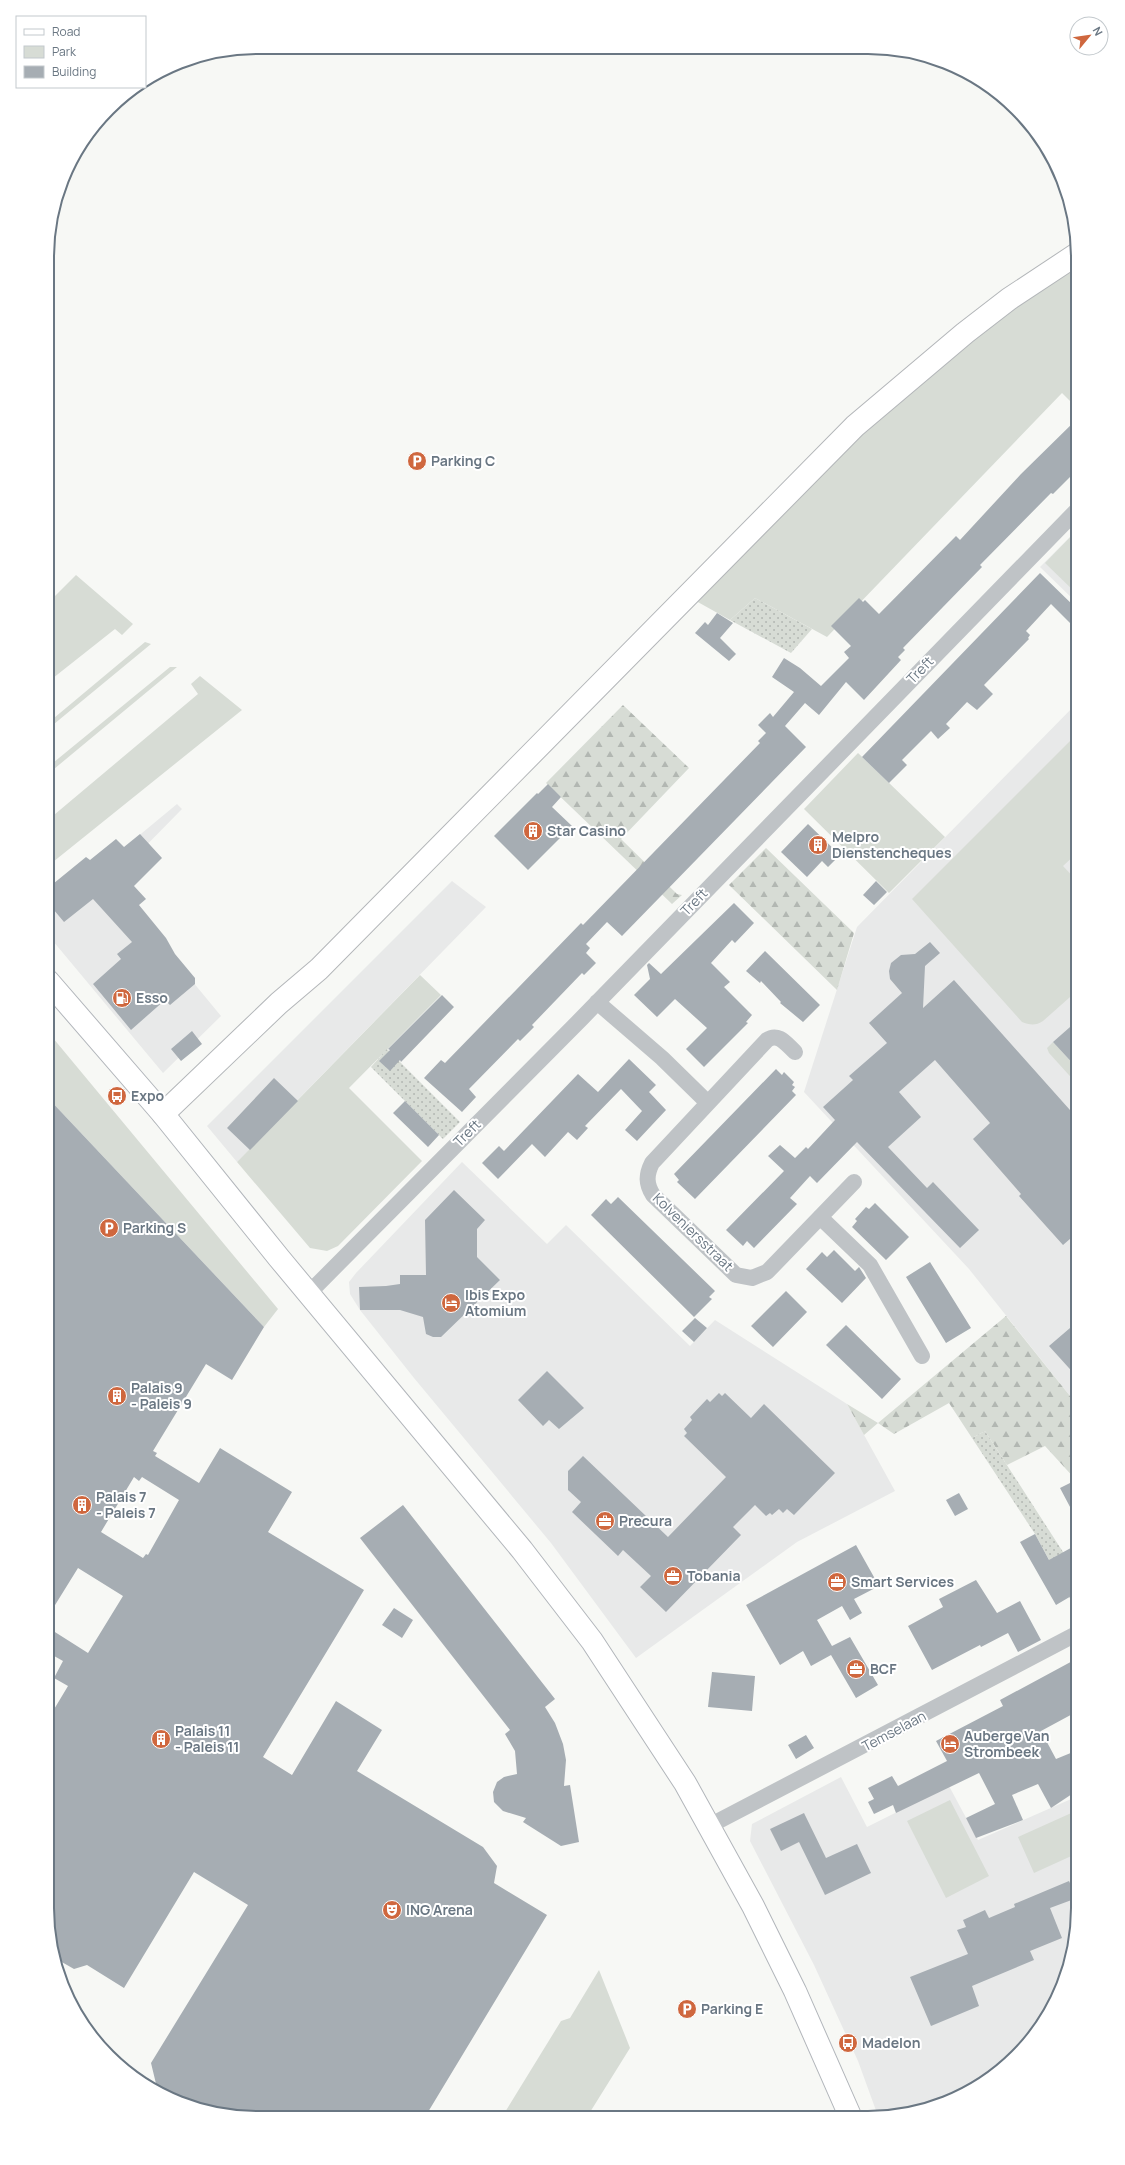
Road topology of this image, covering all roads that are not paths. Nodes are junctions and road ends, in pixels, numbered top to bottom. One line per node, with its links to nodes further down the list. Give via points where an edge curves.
1 (1071, 258): 7 (main road, via 990,313 855,426 319,969 279,1003)
2 (1071, 516): 4 (street, Treft)
3 (54, 988): 7 (main road)
4 (597, 1002): 6 (street, via 662,1058); 10 (street, Treft)
5 (794, 1052): 6 (street, Kolveniersstraat, via 780,1039 770,1038)
6 (708, 1103): 9 (street, Kolveniersstraat, via 647,1171 647,1180 653,1195 736,1275 744,1278 760,1277 767,1272)
7 (163, 1114): 10 (main road)
8 (854, 1182): 9 (street, Kolveniersstraat)
9 (820, 1216): 11 (street, via 873,1270)
10 (308, 1294): 13 (main road, via 563,1602 592,1641 685,1783)
11 (922, 1356)
12 (1071, 1637): 13 (street, Temselaan)
13 (709, 1826): 14 (main road, via 774,1947)
14 (848, 2111)

